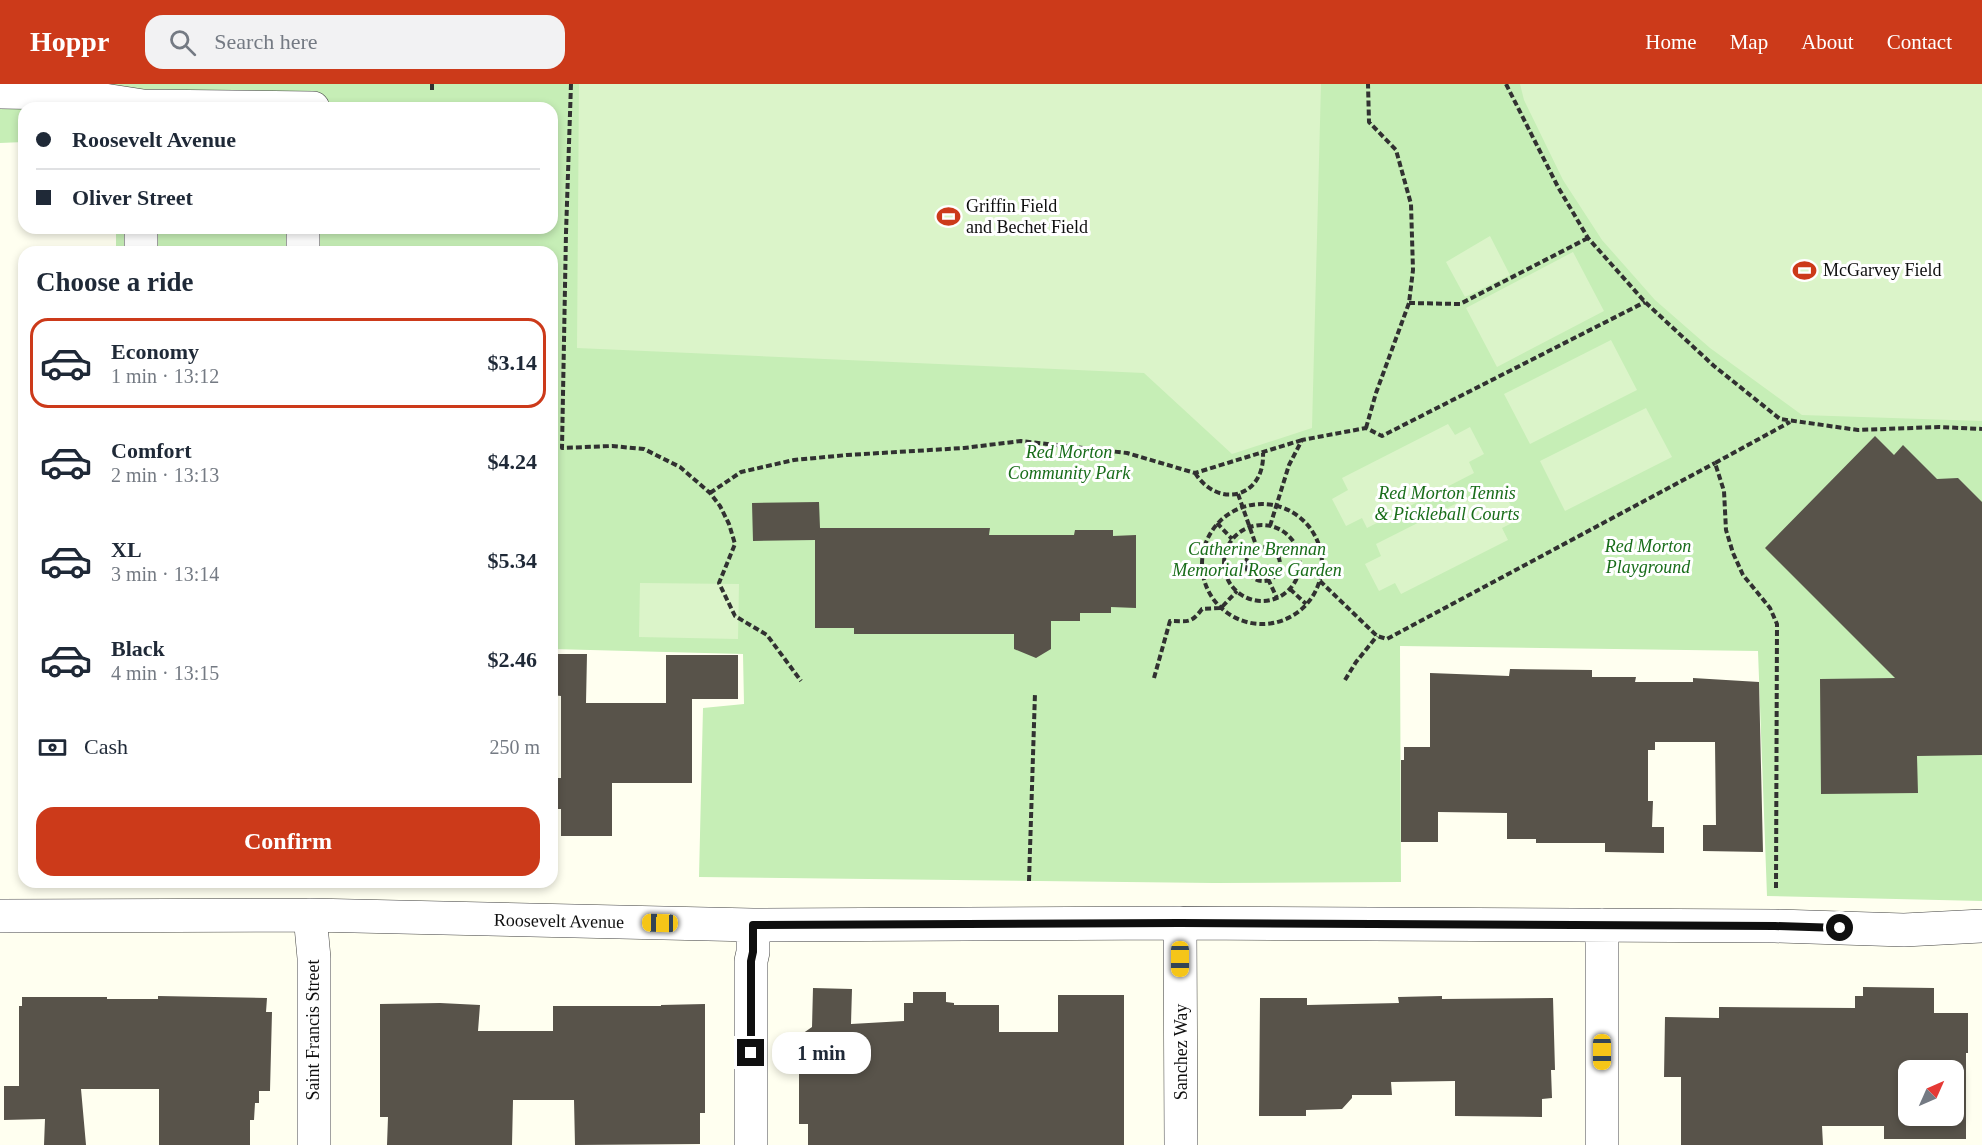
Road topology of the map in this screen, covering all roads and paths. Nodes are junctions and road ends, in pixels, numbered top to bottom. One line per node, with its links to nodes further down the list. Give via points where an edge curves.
1 (432, 84): 5 (path)
2 (572, 84): 18 (path, via 562,448 644,449 680,467)
3 (1368, 84): 10 (path, via 1369,122 1396,150 1411,204 1413,270)
4 (1506, 84): 8 (path)
5 (432, 91)
6 (0, 92): 7 (street, via 58,93)
7 (113, 102)
8 (1588, 238): 9 (path); 10 (path, via 1460,304)
9 (1645, 302): 11 (path, via 1714,366 1780,419); 12 (path, via 1382,436)
10 (1409, 303): 12 (path)
11 (1790, 422): 13 (path, via 1858,430); 16 (path)
12 (1365, 428): 14 (path)
13 (1982, 429)
14 (1302, 440): 15 (path); 20 (path)
15 (1263, 453): 17 (path); 19 (path, via 1260,476)
16 (1714, 463): 36 (path, via 1387,639); 42 (path, via 1724,491 1726,530 1733,553 1777,624)
17 (1195, 473): 18 (path, via 1126,453 1021,441 794,460 741,472); 19 (path, via 1218,494)
18 (710, 493): 39 (path, via 729,524 735,544 719,583 735,616 767,635)
19 (1238, 494): 21 (path)
20 (1276, 505): 21 (path, via 1258,503); 24 (path); 28 (path, via 1293,512 1308,525 1318,542)
21 (1243, 507): 22 (path); 23 (path)
22 (1217, 523): 25 (path); 35 (path, via 1206,539 1202,571 1206,587)
23 (1250, 526): 24 (path); 25 (path); 26 (path)
24 (1270, 526): 27 (path, via 1288,534 1296,544)
25 (1232, 539): 32 (path, via 1224,562 1226,574)
26 (1257, 548): 29 (path, via 1270,549 1278,557 1277,573); 29 (path, via 1247,557 1246,568 1257,580)
27 (1300, 569): 28 (path); 31 (path)
28 (1321, 574): 30 (path)
29 (1268, 579): 33 (path)
30 (1320, 581): 34 (path); 36 (path)
31 (1290, 589): 33 (path); 34 (path)
32 (1237, 591): 33 (path, via 1252,599); 35 (path)
33 (1277, 598)
34 (1306, 604): 35 (path, via 1289,618 1265,624 1241,621)
35 (1221, 608): 37 (path, via 1202,609 1195,620 1170,621)
36 (1377, 636): 38 (path)
37 (1154, 678)
38 (1345, 680)
39 (801, 681)
40 (1035, 693): 41 (path)
41 (1029, 881)
42 (1776, 888)
43 (310, 915): 44 (street, Roosevelt Avenue); 46 (street, Roosevelt Avenue); 49 (street, Saint Francis Street, via 314,958)
44 (0, 916)
45 (1180, 923): 46 (street, Roosevelt Avenue); 47 (street, Roosevelt Avenue); 51 (street, Sanchez Way)
46 (753, 925): 50 (street)
47 (1602, 925): 48 (street, Roosevelt Avenue, via 1904,930); 52 (street)
48 (1982, 926)
49 (314, 1145)
50 (751, 1145)
51 (1181, 1145)
52 (1602, 1145)

